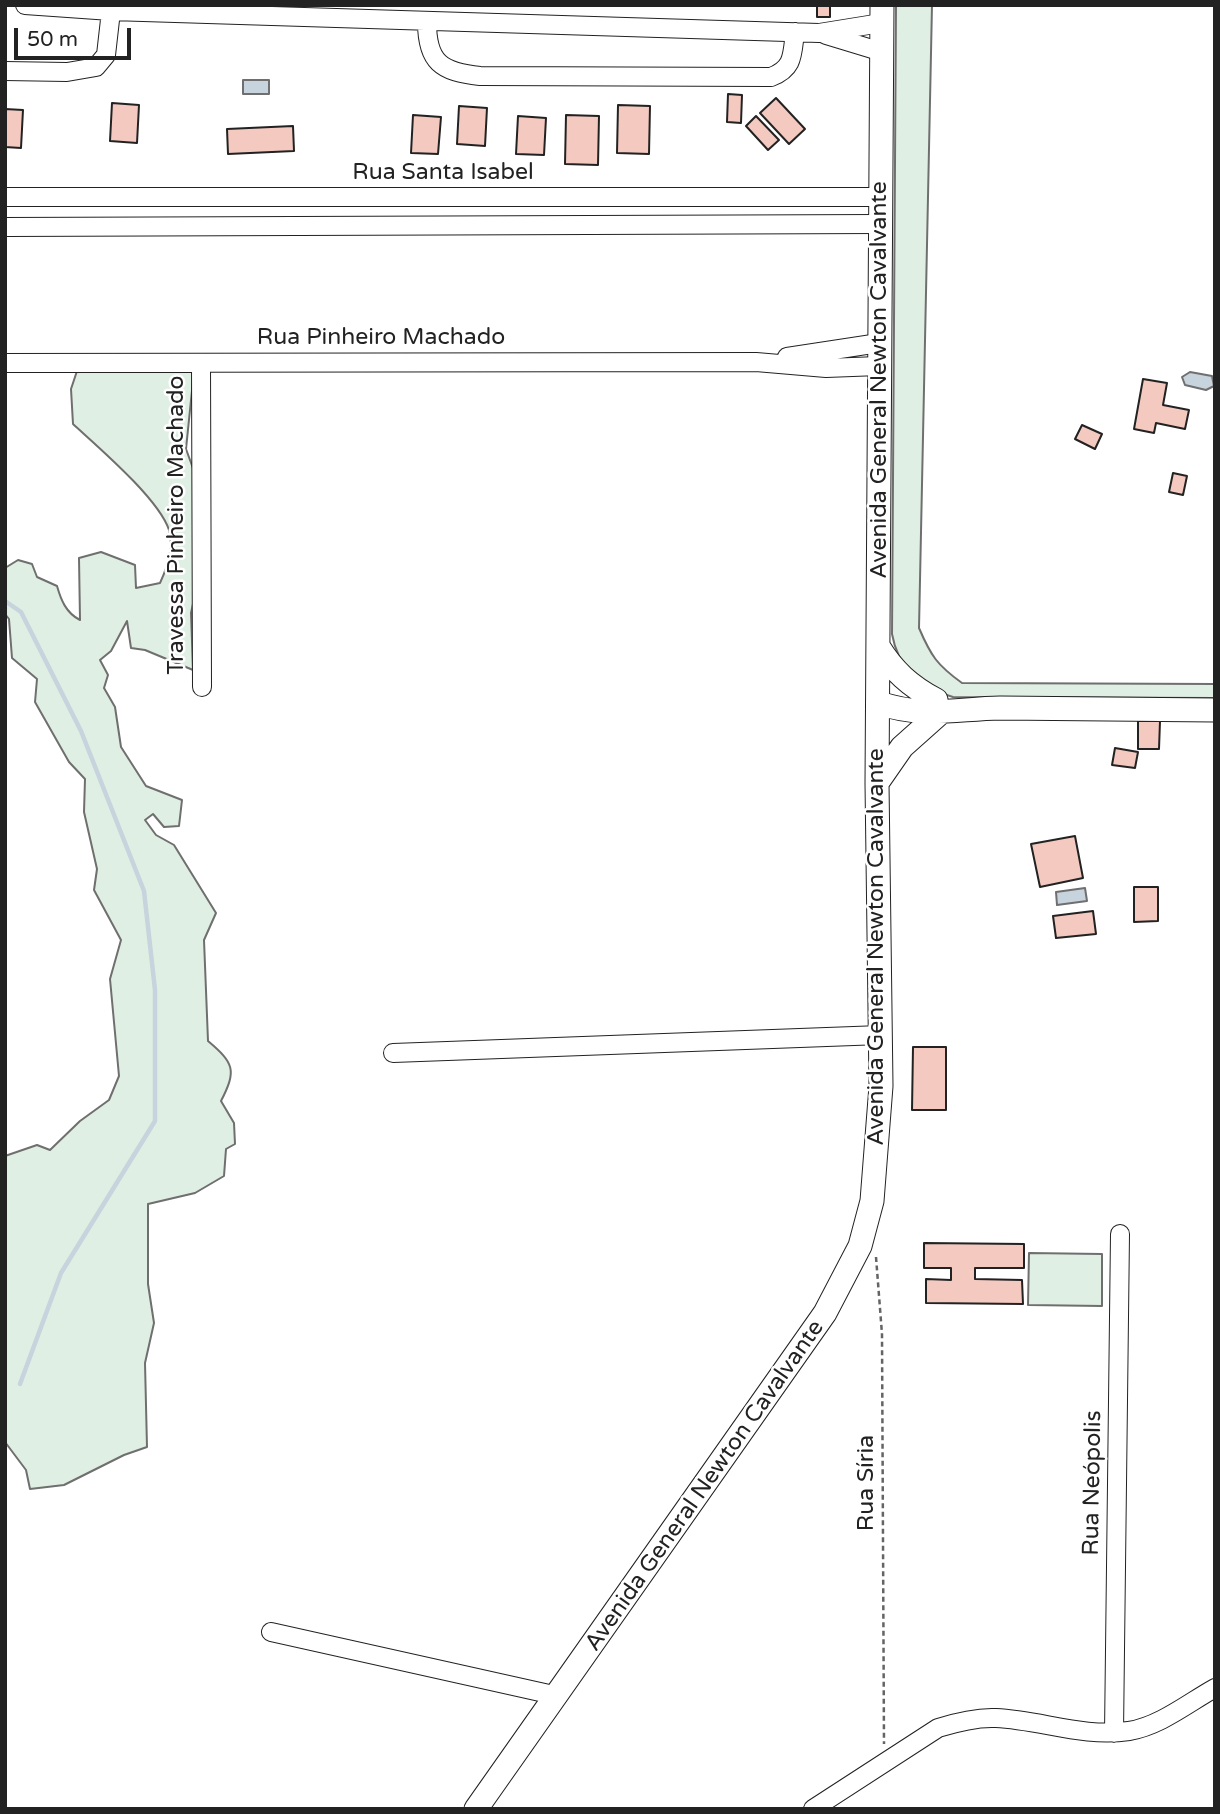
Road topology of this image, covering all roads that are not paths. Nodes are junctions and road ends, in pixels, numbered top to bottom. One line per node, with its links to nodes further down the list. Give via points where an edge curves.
1 (25, 5): 2 (street)
2 (111, 11): 4 (street); 8 (street, via 106,55 96,67 67,72)
3 (882, 14): 6 (street); 7 (main road, Avenida General Newton Cavalvante)
4 (426, 22): 5 (street); 5 (street, via 428,46 439,65 480,76 771,78 791,64)
5 (795, 32): 6 (street)
6 (819, 33): 7 (street)
7 (882, 52): 10 (main road, Avenida General Newton Cavalvante)
8 (5, 71)
9 (5, 197): 10 (street, Rua Santa Isabel)
10 (881, 197): 11 (main road, Avenida General Newton Cavalvante)
11 (880, 224): 12 (street); 13 (main road, Avenida General Newton Cavalvante)
12 (5, 227)
13 (879, 355): 15 (street, Rua Pinheiro Machado, via 827,368 756,362); 16 (main road, Avenida General Newton Cavalvante)
14 (5, 363): 15 (street, Rua Pinheiro Machado)
15 (201, 363): 17 (street, Travessa Pinheiro Machado)
16 (878, 646): 18 (main road, Avenida General Newton Cavalvante); 19 (main road, via 895,672)
17 (201, 687)
18 (879, 703): 19 (main road, via 901,711); 21 (main road, Avenida General Newton Cavalvante)
19 (937, 707): 20 (main road); 21 (main road)
20 (1215, 710)
21 (877, 783): 22 (main road, Avenida General Newton Cavalvante)
22 (881, 1035): 23 (street); 27 (main road, Avenida General Newton Cavalvante, via 872,1201 860,1246 845,1278 773,1391)
23 (393, 1053)
24 (1120, 1234): 28 (street, Rua Neópolis)
25 (271, 1632): 27 (street)
26 (1215, 1688): 28 (street, via 1154,1723)
27 (558, 1696): 29 (main road, Avenida General Newton Cavalvante)
28 (1114, 1733): 30 (street, via 1076,1732 997,1718 938,1728)
29 (476, 1809)
30 (813, 1809)

